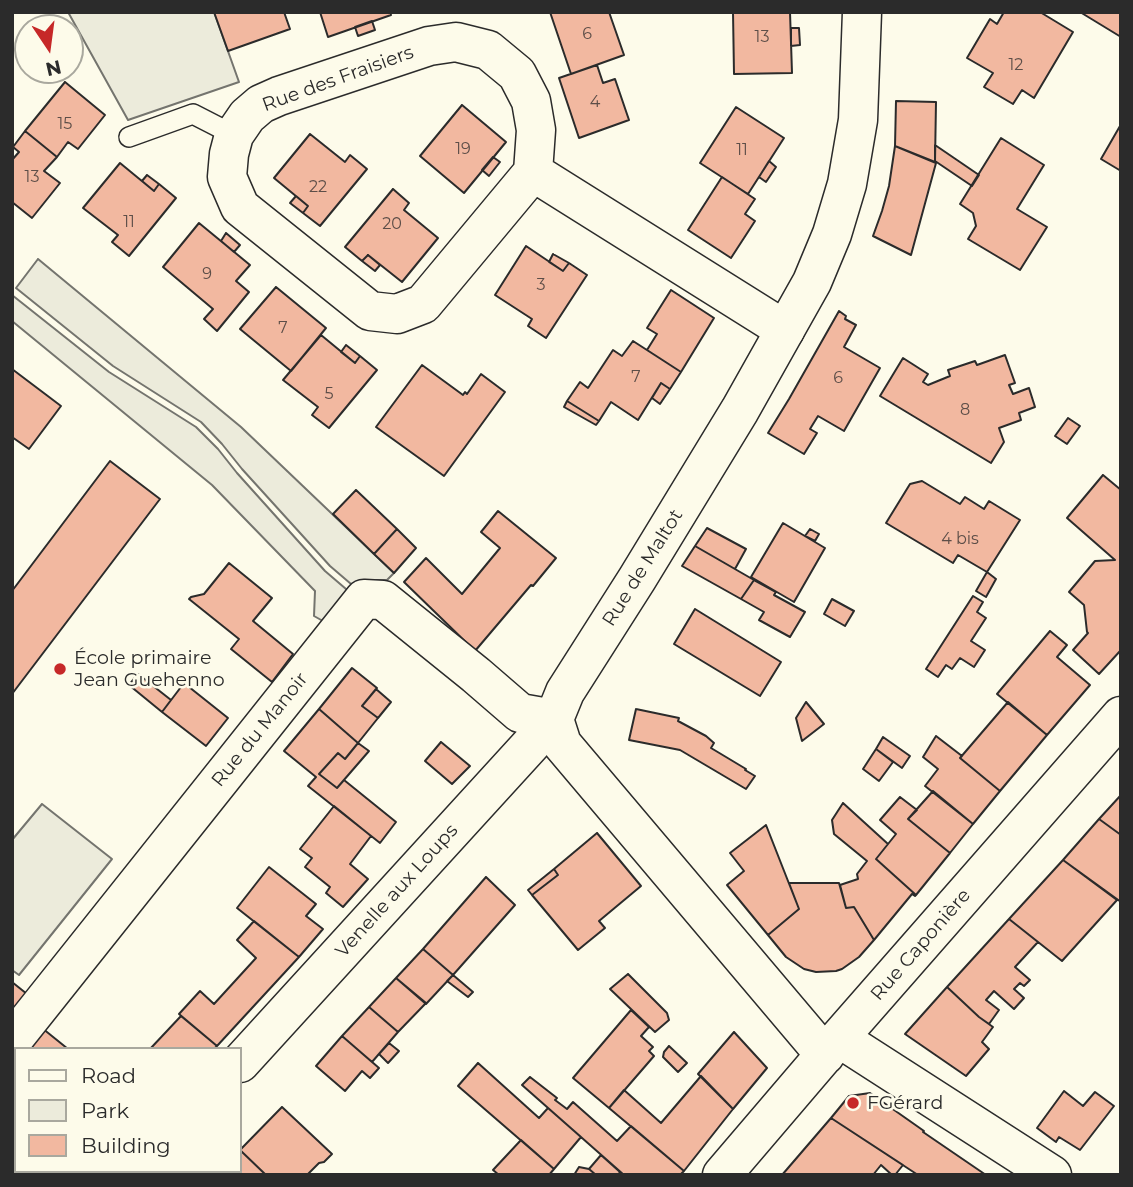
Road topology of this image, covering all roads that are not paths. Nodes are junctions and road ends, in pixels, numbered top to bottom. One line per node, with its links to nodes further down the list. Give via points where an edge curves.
1 (862, 12): 5 (street, Rue de Maltot, via 858,120 847,184 812,282)
2 (234, 135): 3 (lane, via 193,114); 4 (street, Rue des Fraisiers, via 247,116 279,96 429,46 456,42 488,50 517,74 531,101 536,130); 4 (street, Rue des Fraisiers, via 227,177 240,207 370,311 397,314 423,304)
3 (129, 137)
4 (533, 172): 5 (street)
5 (785, 330): 7 (street, Rue de Maltot, via 740,411 565,692)
6 (1121, 716): 9 (street, Rue Caponière)
7 (554, 719): 8 (street, Rue du Manoir, via 520,713 383,600 364,599); 9 (street, via 562,744 799,1026); 10 (street, Venelle aux Loups)
8 (12, 1041)
9 (832, 1046): 11 (street, Rue Caponière); 12 (street)
10 (242, 1061)
11 (722, 1175)
12 (1052, 1175)

